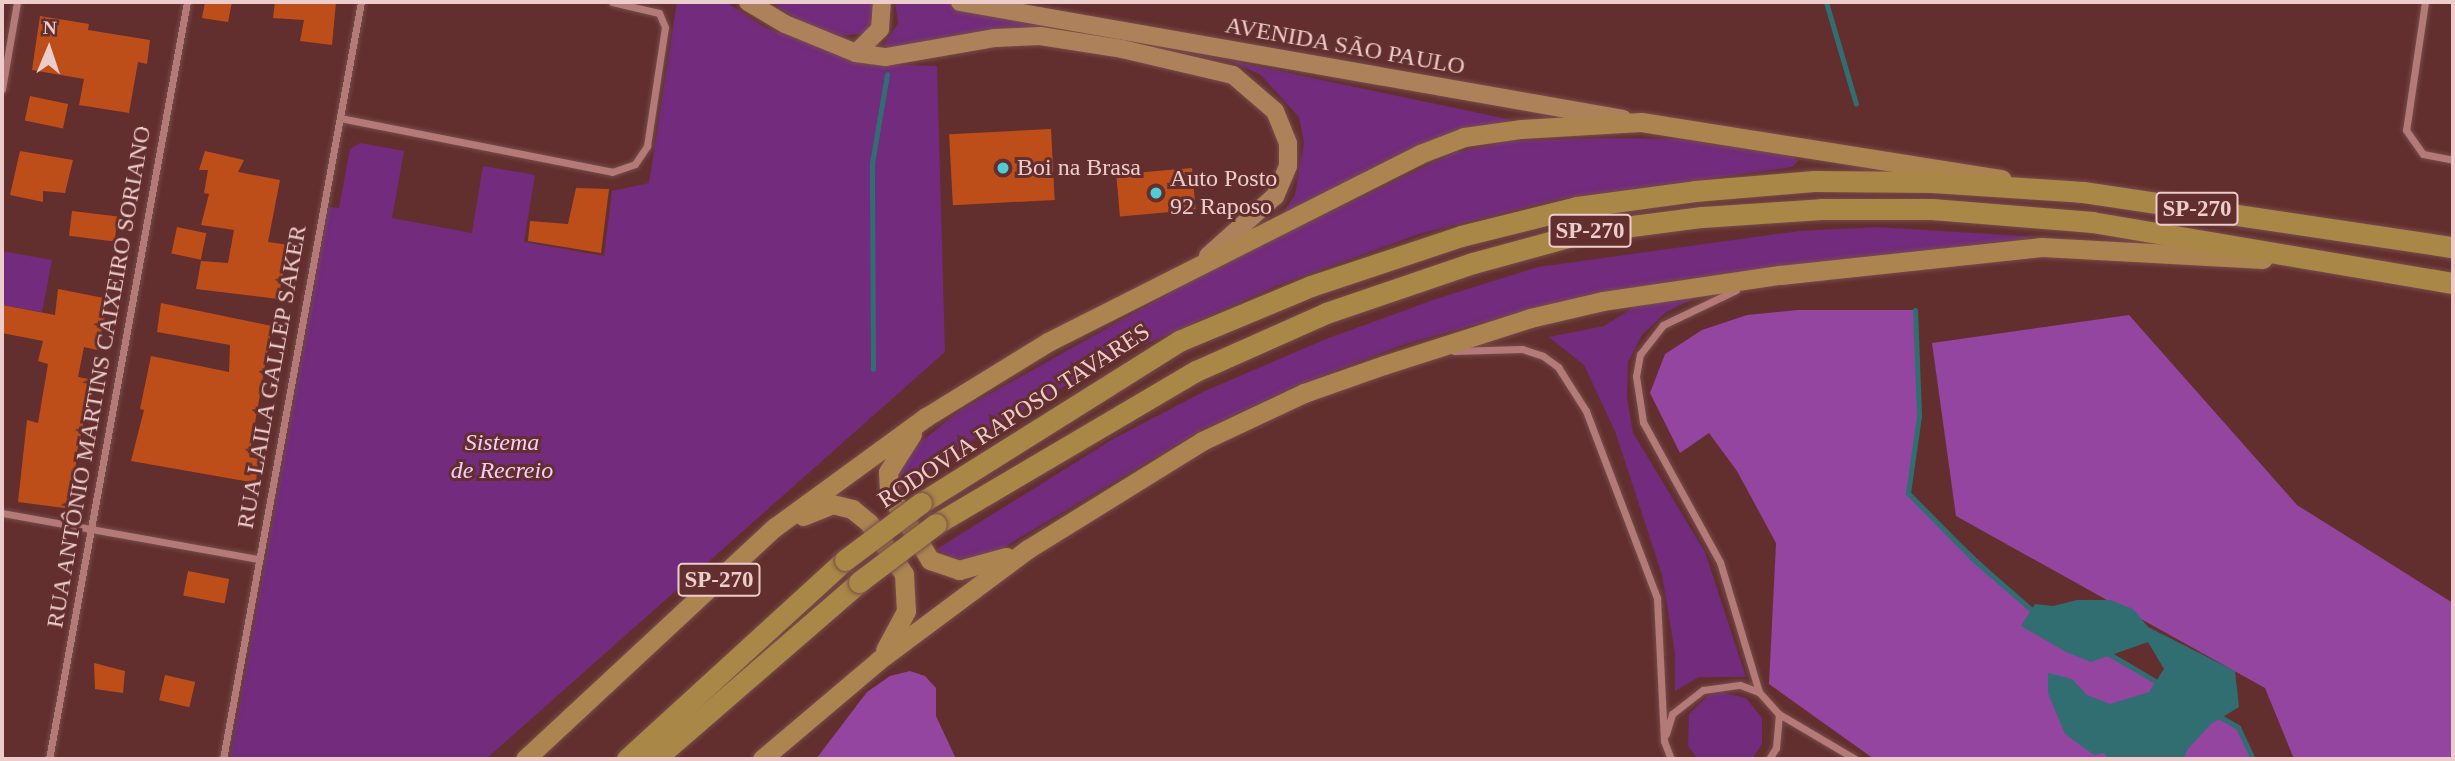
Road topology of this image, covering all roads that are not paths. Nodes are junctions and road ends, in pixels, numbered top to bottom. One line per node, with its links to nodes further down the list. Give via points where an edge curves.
1 (18, 2): 10 (street)
2 (187, 2): 26 (street, RUA ANTÔNIO MARTINS CAIXEIRO SORIANO)
3 (361, 2): 11 (street, RUA LAILA GALLEP SAKER)
4 (612, 2): 11 (street, via 659,13 666,27 647,146 635,164 612,172)
5 (748, 2): 9 (main road, AVENIDA SÃO PAULO, via 785,24)
6 (882, 2): 9 (main road, via 880,29)
7 (960, 2): 12 (main road, AVENIDA SÃO PAULO)
8 (2425, 2): 13 (street, via 2405,118 2410,141 2423,154)
9 (856, 53): 19 (main road, AVENIDA SÃO PAULO, via 886,57 995,38 1040,36 1217,68 1249,84 1283,126 1288,144 1284,181 1261,211)
10 (2, 89)
11 (340, 118): 28 (street, RUA LAILA GALLEP SAKER)
12 (1641, 122): 14 (highway, SP-270); 19 (highway, SP-270, via 1464,137 1352,186)
13 (2453, 160)
14 (2083, 192): 16 (highway, RODOVIA RAPOSO TAVARES / SP-270); 36 (highway, RODOVIA RAPOSO TAVARES / SP-270, bridge, via 1933,182 1814,181 1695,191 1577,207 1461,236 1311,286 1179,341 921,503 845,560)
15 (2453, 237): 16 (highway)
16 (2408, 241): 17 (highway, RODOVIA RAPOSO TAVARES / SP-270)
17 (2453, 247)
18 (2306, 261): 20 (highway, SP-270, via 2042,247); 21 (highway, RODOVIA RAPOSO TAVARES / SP-270); 37 (highway, RODOVIA RAPOSO TAVARES / SP-270, bridge, via 2092,222 1931,209 1821,209 1586,232 1473,263 1326,313 1231,355 1091,430 936,524 859,582)
19 (1197, 265): 23 (highway, SP-270, via 1048,342)
20 (1780, 275): 22 (highway, SP-270, via 1603,301); 30 (street, via 1712,298 1663,325 1640,354 1636,376 1643,422 1720,562)
21 (2453, 283)
22 (1425, 351): 27 (highway, SP-270, via 1304,393 1202,441); 32 (street, via 1522,349 1558,368 1573,386 1657,598)
23 (926, 416): 25 (highway, SP-270); 27 (highway, via 888,472 892,503 930,560 960,570)
24 (2, 513): 26 (street)
25 (775, 527): 29 (highway, via 832,504 852,509 869,523 904,574 908,591 906,611); 35 (highway, SP-270)
26 (91, 529): 28 (street); 33 (street, RUA ANTÔNIO MARTINS CAIXEIRO SORIANO)
27 (1028, 549): 29 (highway, SP-270)
28 (258, 559): 34 (street, RUA LAILA GALLEP SAKER)
29 (879, 660): 38 (highway, SP-270)
30 (1759, 692): 31 (street); 32 (street, via 1740,685 1703,690 1672,714)
31 (1779, 714): 40 (street, via 1776,748); 41 (street)
32 (1664, 741): 39 (street)
33 (50, 759)
34 (223, 759)
35 (525, 759)
36 (627, 759)
37 (655, 759)
38 (762, 759)
39 (1671, 759)
40 (1769, 759)
41 (1855, 759)

